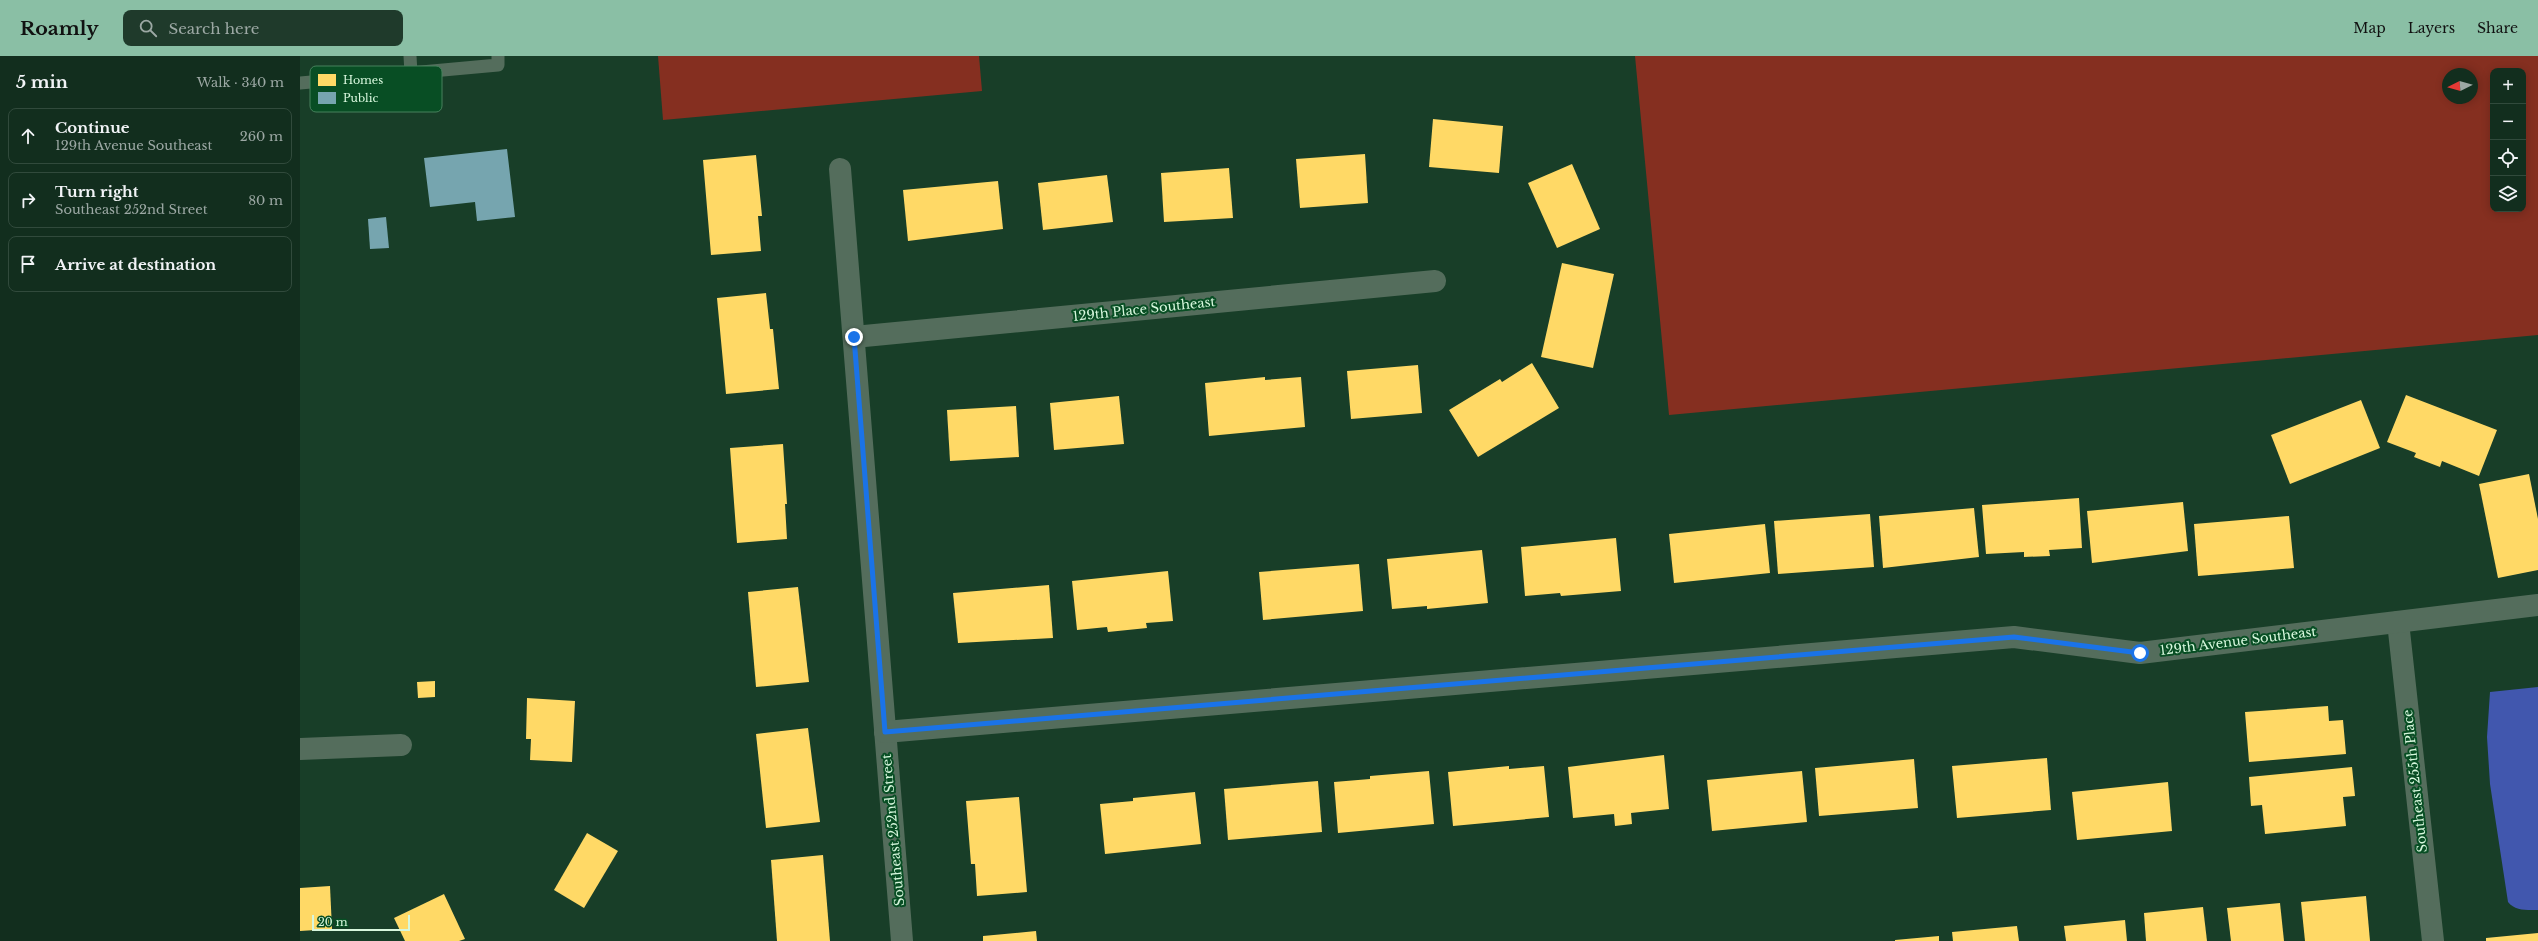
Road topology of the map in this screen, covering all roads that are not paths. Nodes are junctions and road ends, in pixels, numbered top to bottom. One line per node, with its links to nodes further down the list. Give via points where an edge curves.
1 (410, 56): 3 (lane)
2 (498, 56): 4 (lane, via 498,65)
3 (411, 66)
4 (442, 70)
5 (310, 82): 6 (lane)
6 (300, 83)
7 (840, 169): 9 (street, Southeast 252nd Street)
8 (1435, 281): 9 (street, 129th Place Southeast)
9 (854, 337): 12 (street, Southeast 252nd Street)
10 (2538, 605): 11 (street, 129th Avenue Southeast)
11 (2398, 622): 12 (street, 129th Avenue Southeast, via 2140,653 2014,637); 16 (street, Southeast 255th Place)
12 (885, 732): 15 (street, Southeast 252nd Street)
13 (400, 745): 14 (street)
14 (300, 749)
15 (902, 941)
16 (2432, 941)

